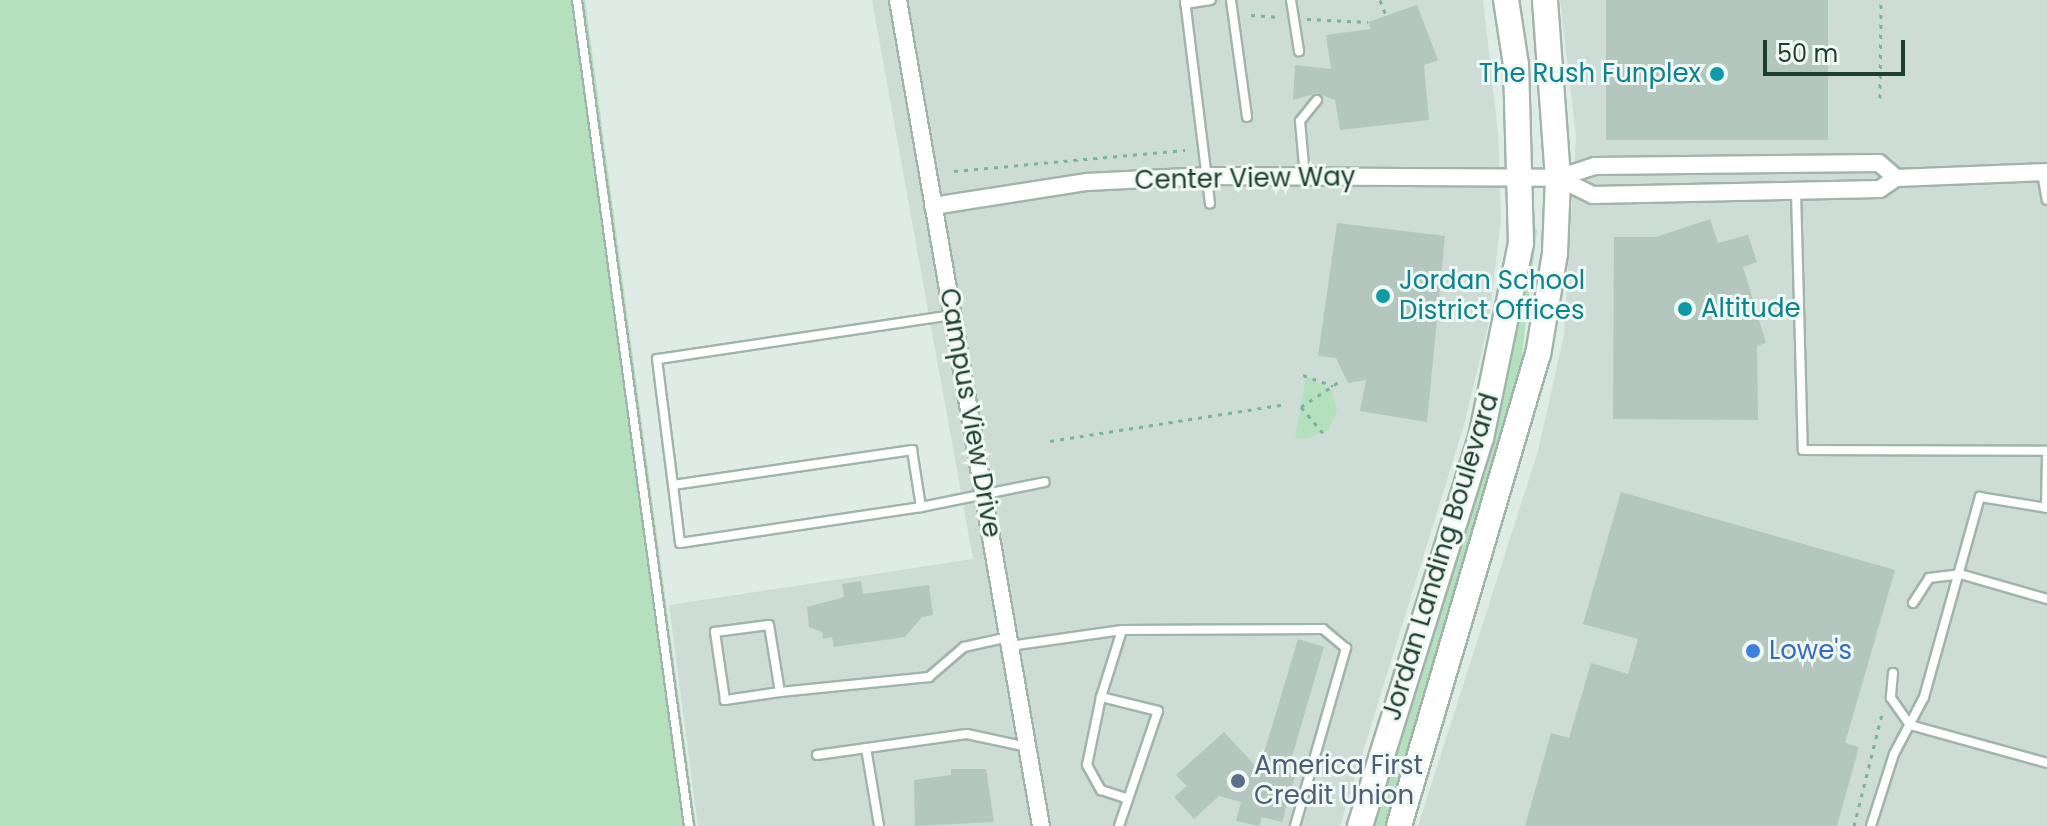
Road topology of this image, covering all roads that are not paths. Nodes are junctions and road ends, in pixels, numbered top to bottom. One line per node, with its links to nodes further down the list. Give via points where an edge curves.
1 (577, 0): 44 (lane)
2 (898, 0): 21 (street, Campus View Drive)
3 (1211, 0): 8 (lane)
4 (1231, 0): 11 (lane)
5 (1291, 0): 9 (lane)
6 (1506, 0): 15 (main road, Jordan Landing Boulevard)
7 (1545, 0): 16 (main road, Jordan Landing Boulevard)
8 (1185, 2): 13 (lane)
9 (1299, 51)
10 (1317, 100): 14 (lane, via 1300,121)
11 (1247, 117)
12 (2045, 172): 17 (street, Center View Way); 19 (lane)
13 (1207, 176): 14 (street, Center View Way); 20 (lane); 21 (street, Center View Way, via 1087,182)
14 (1305, 177): 15 (street, Center View Way)
15 (1523, 178): 16 (street, Center View Way); 49 (main road, Jordan Landing Boulevard, via 1521,243 1481,438)
16 (1558, 178): 17 (street, Center View Way, via 1595,166 1879,163); 18 (street, Center View Way, via 1593,195); 50 (main road, Jordan Landing Boulevard, via 1555,253 1526,412)
17 (1896, 178): 18 (street, Center View Way, via 1880,189)
18 (1796, 190): 23 (lane, via 1803,450)
19 (2047, 200)
20 (1210, 203)
21 (933, 206): 22 (street, Campus View Drive)
22 (953, 315): 26 (lane, via 657,359); 27 (street, Campus View Drive)
23 (2047, 451)
24 (2047, 457): 29 (lane)
25 (1045, 482): 27 (lane)
26 (673, 485): 28 (lane, via 912,450); 28 (lane, via 680,543)
27 (985, 497): 28 (lane); 34 (street, Campus View Drive)
28 (921, 507)
29 (2047, 508): 30 (lane, via 1980,497)
30 (1960, 574): 31 (lane); 32 (lane, via 1929,578); 38 (lane)
31 (2047, 599)
32 (1913, 603)
33 (1122, 630): 34 (lane); 37 (lane); 48 (lane, via 1323,629 1346,648)
34 (1009, 641): 36 (lane, via 964,647 929,677); 40 (street, Campus View Drive)
35 (1893, 673): 38 (lane, via 1891,698)
36 (780, 692): 36 (lane, via 725,700 715,632 769,625)
37 (1101, 697): 43 (lane, via 1087,765 1101,790); 43 (lane, via 1158,711)
38 (1910, 725): 42 (lane); 51 (lane)
39 (866, 748): 40 (lane, via 967,734); 41 (lane); 45 (lane)
40 (1028, 748): 46 (street, Campus View Drive)
41 (817, 755)
42 (2047, 763)
43 (1128, 799): 47 (lane)
44 (689, 826)
45 (879, 826)
46 (1041, 826)
47 (1119, 826)
48 (1295, 826)
49 (1360, 826)
50 (1399, 826)
51 (1871, 826)

